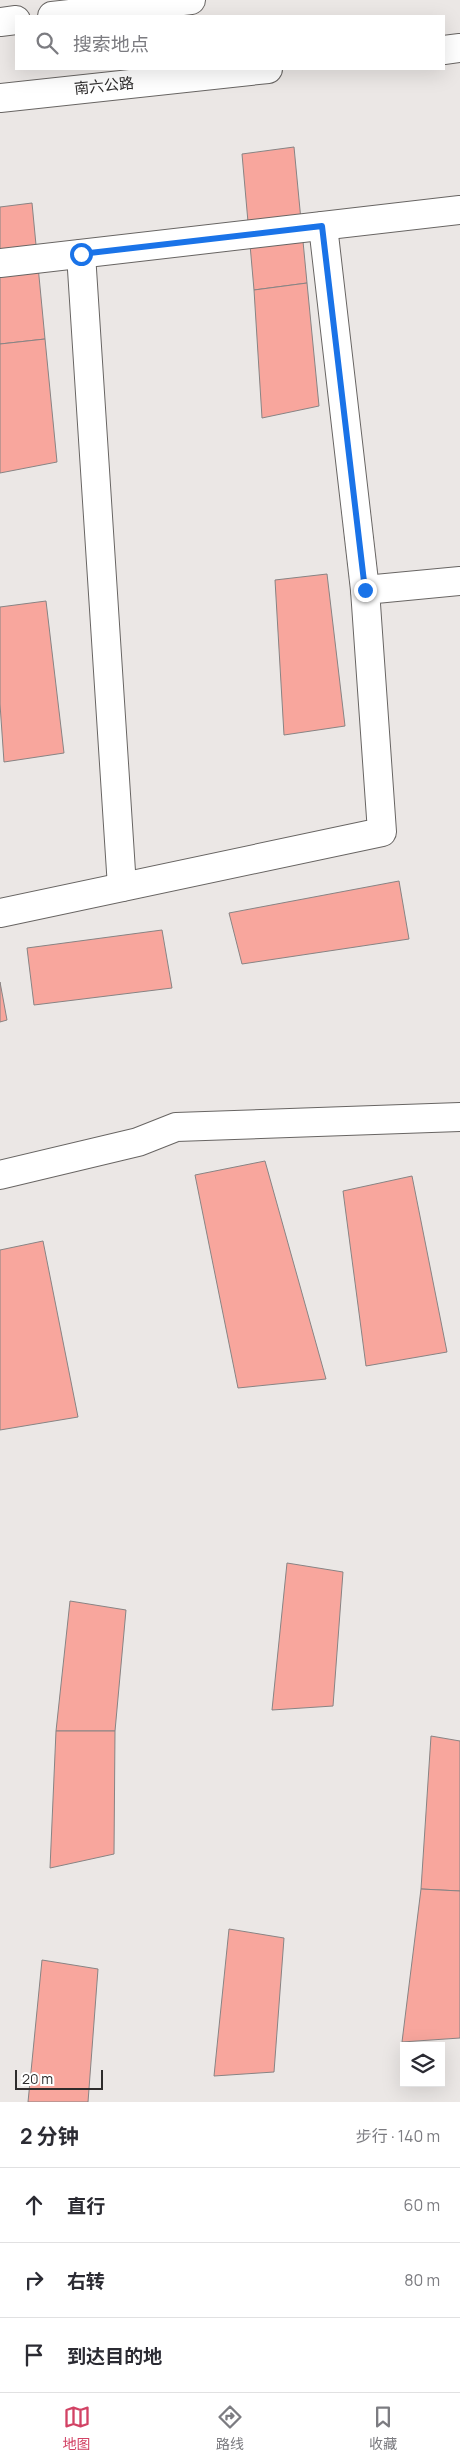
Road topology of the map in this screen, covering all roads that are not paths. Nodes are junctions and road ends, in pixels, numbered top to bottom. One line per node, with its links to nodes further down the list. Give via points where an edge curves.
1 (191, 0): 2 (main road)
2 (61, 15)
3 (15, 20): 4 (main road)
4 (0, 22)
5 (460, 48): 6 (main road)
6 (445, 50)
7 (259, 70): 8 (main road, 南六公路)
8 (0, 98)
9 (460, 210): 10 (main road)
10 (322, 226): 11 (main road); 14 (main road)
11 (81, 254): 12 (main road); 15 (main road)
12 (0, 263)
13 (460, 580): 14 (main road)
14 (365, 590): 15 (main road, via 382,832)
15 (122, 887): 16 (main road)
16 (0, 913)
17 (460, 1117): 18 (main road, via 176,1127 138,1142)
18 (0, 1175)

